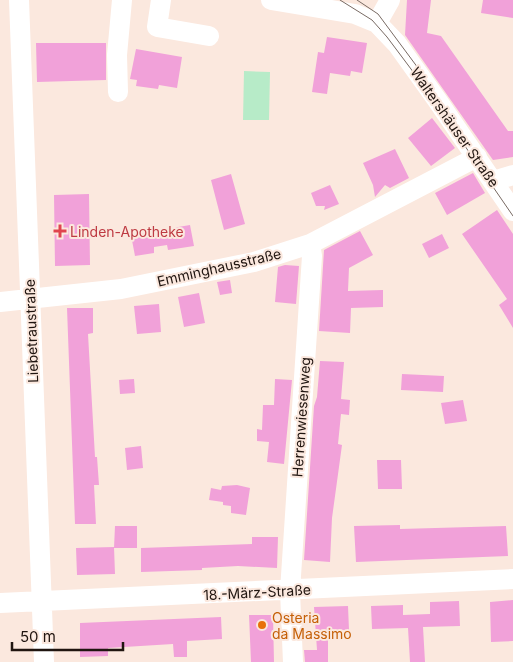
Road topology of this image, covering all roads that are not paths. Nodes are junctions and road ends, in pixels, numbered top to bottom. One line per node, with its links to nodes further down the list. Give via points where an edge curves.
1 (19, 0): 15 (street, Liebetraustraße)
2 (122, 0): 9 (street, via 117,55)
3 (161, 0): 8 (street, via 157,28)
4 (271, 0): 7 (street, via 355,14)
5 (356, 0): 7 (street, Waltershäuser Straße)
6 (390, 0): 7 (street)
7 (377, 23): 10 (street, Waltershäuser Straße, via 397,44)
8 (209, 36)
9 (118, 92)
10 (477, 157): 12 (street, Waltershäuser Straße); 14 (street, Emminghausstraße)
11 (513, 175): 12 (street)
12 (492, 181): 13 (street, Waltershäuser Straße)
13 (513, 211)
14 (310, 244): 15 (street, Emminghausstraße, via 254,262 180,278 121,289); 18 (street, Herrenwiesenweg, via 312,256)
15 (29, 298): 16 (street, Emminghausstraße); 19 (street, Liebetraustraße)
16 (0, 302)
17 (513, 579): 18 (street, 18.-März-Straße)
18 (290, 591): 19 (street, 18.-März-Straße); 22 (street, Herrenwiesenweg)
19 (42, 601): 20 (street, 18.-März-Straße); 21 (street, Liebetraustraße)
20 (0, 603)
21 (44, 662)
22 (293, 662)

